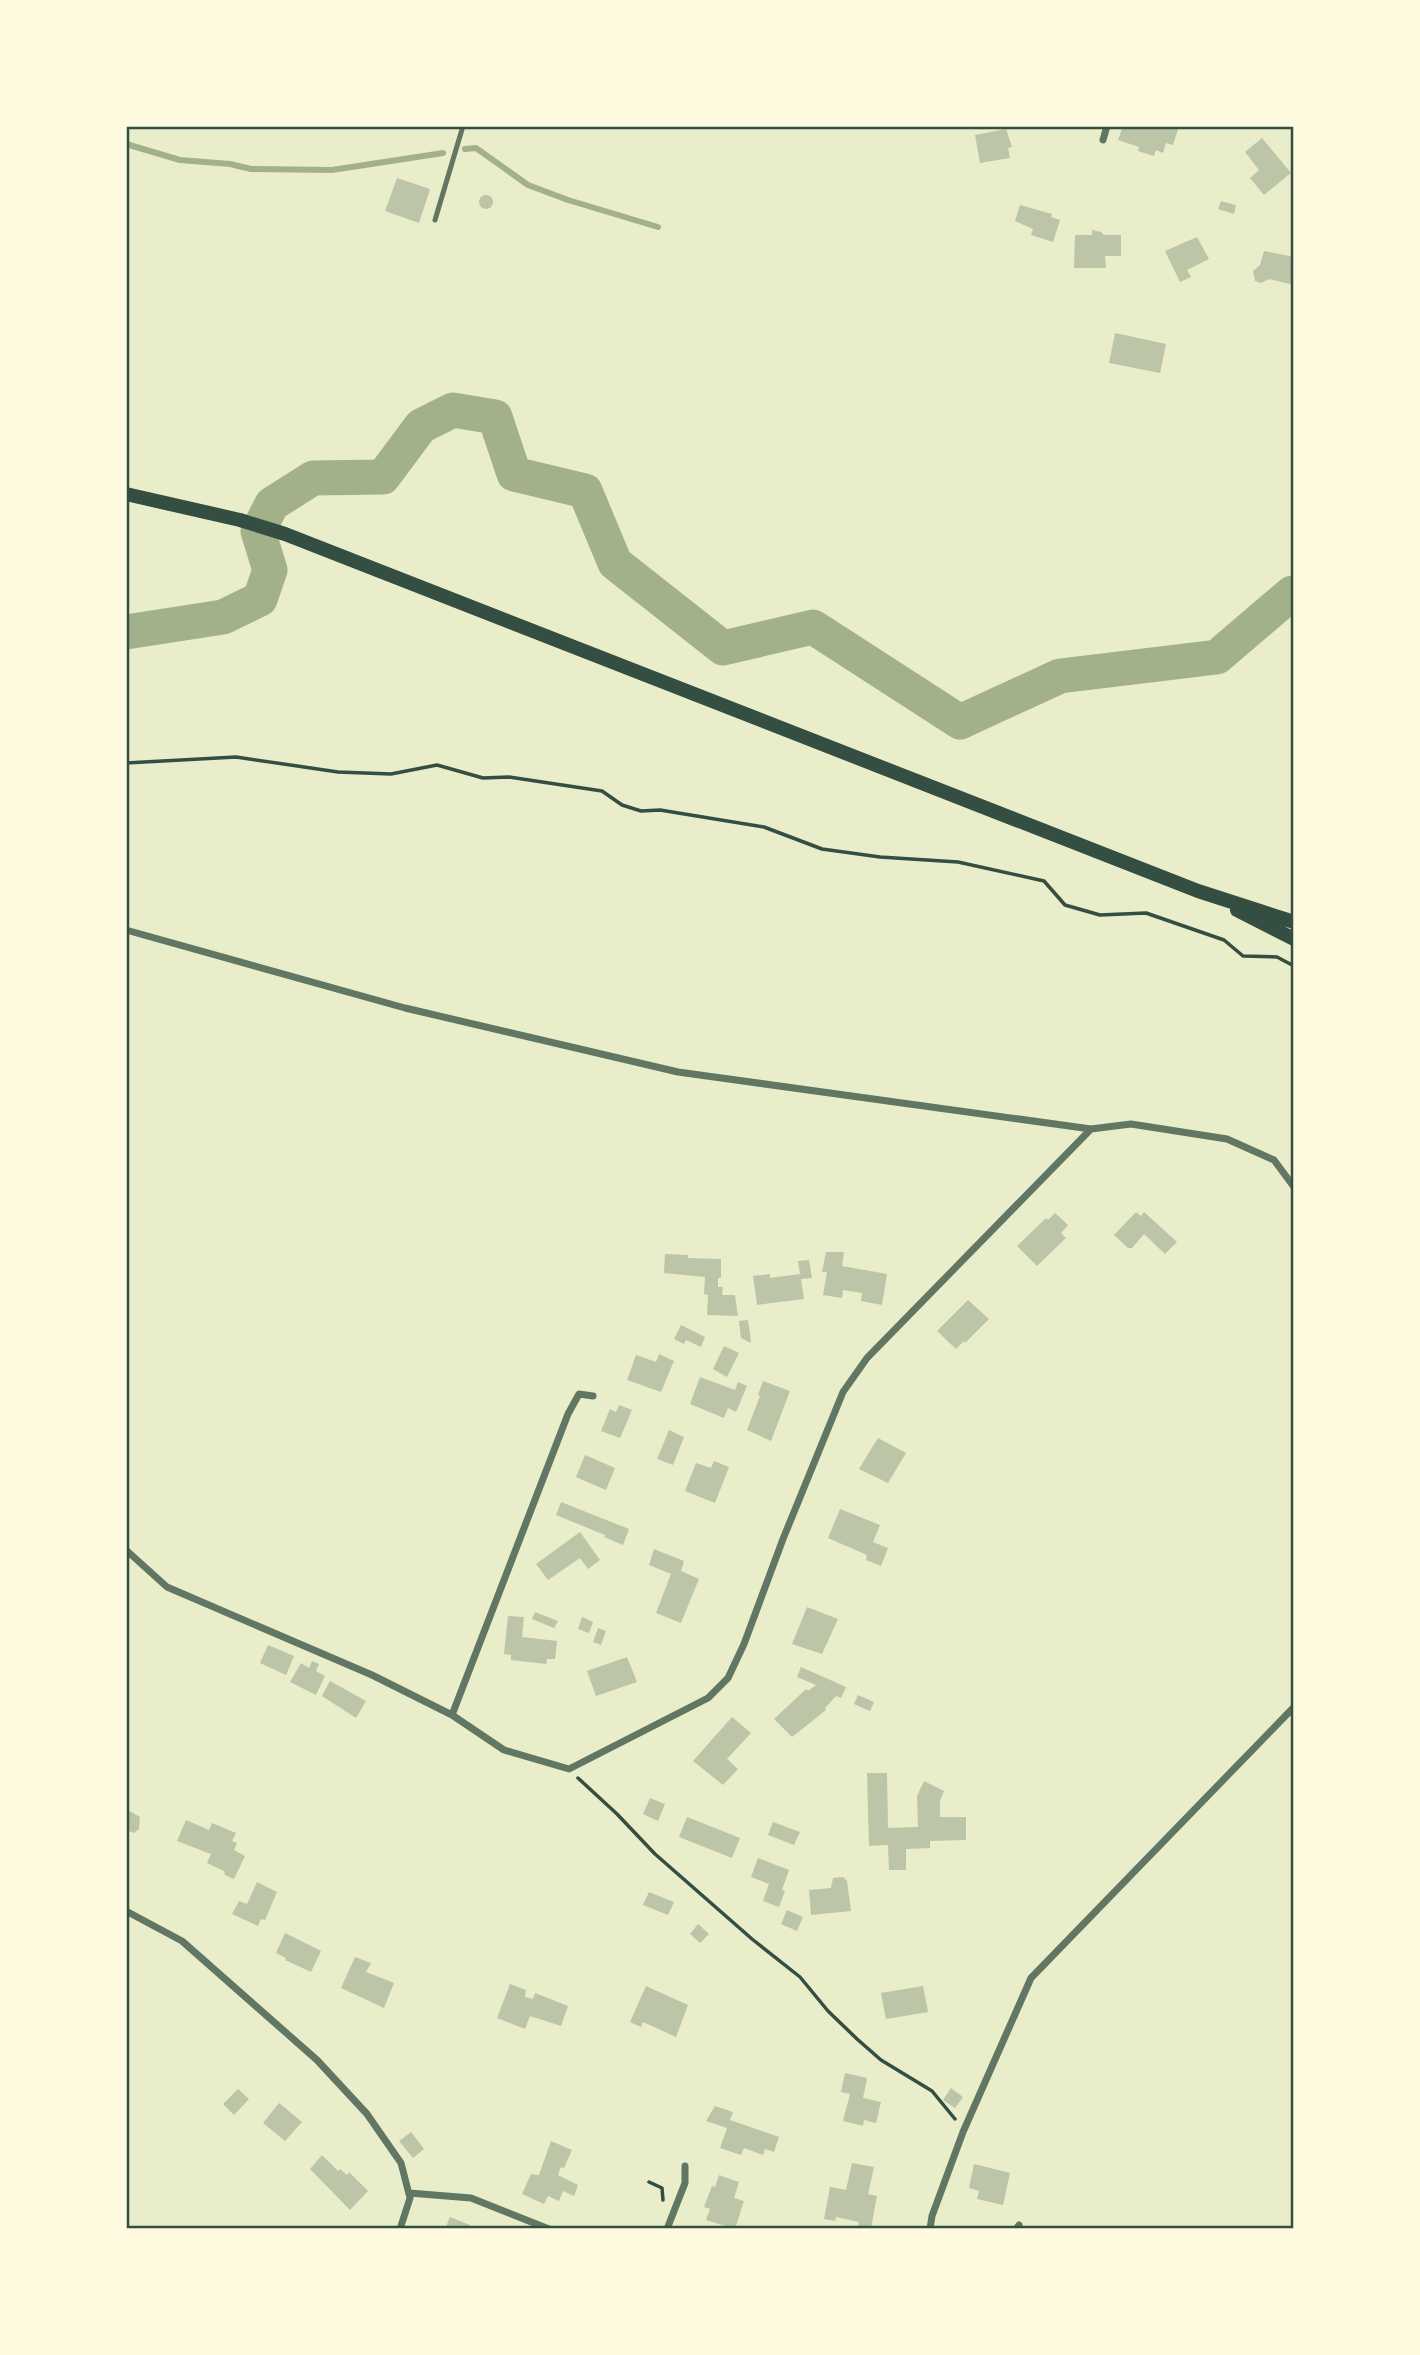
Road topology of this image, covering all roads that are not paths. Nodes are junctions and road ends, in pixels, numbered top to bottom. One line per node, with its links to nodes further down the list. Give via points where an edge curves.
1 (463, 126): 4 (lane)
2 (1107, 126): 3 (street)
3 (1103, 140)
4 (435, 220)
5 (126, 494): 6 (main road, via 285,534)
6 (1198, 891): 7 (main road); 9 (main road)
7 (1294, 922)
8 (126, 930): 10 (street, via 405,1008 678,1072)
9 (1294, 939)
10 (1091, 1129): 11 (street, via 1131,1124 1227,1139 1274,1160); 15 (street, via 867,1358 843,1392 744,1644 728,1678 708,1698 569,1769 503,1750)
11 (1294, 1187)
12 (593, 1396): 15 (street, via 579,1394 568,1413)
13 (126, 1550): 15 (street, via 167,1587 372,1675)
14 (1294, 1707): 22 (street, via 1031,1978 963,2132)
15 (452, 1715)
16 (126, 1911): 18 (street, via 181,1941 317,2060 367,2114 401,2163)
17 (685, 2166): 21 (street, via 685,2183)
18 (409, 2193): 19 (street); 20 (street, via 471,2198)
19 (400, 2229)
20 (550, 2229)
21 (667, 2229)
22 (930, 2229)

